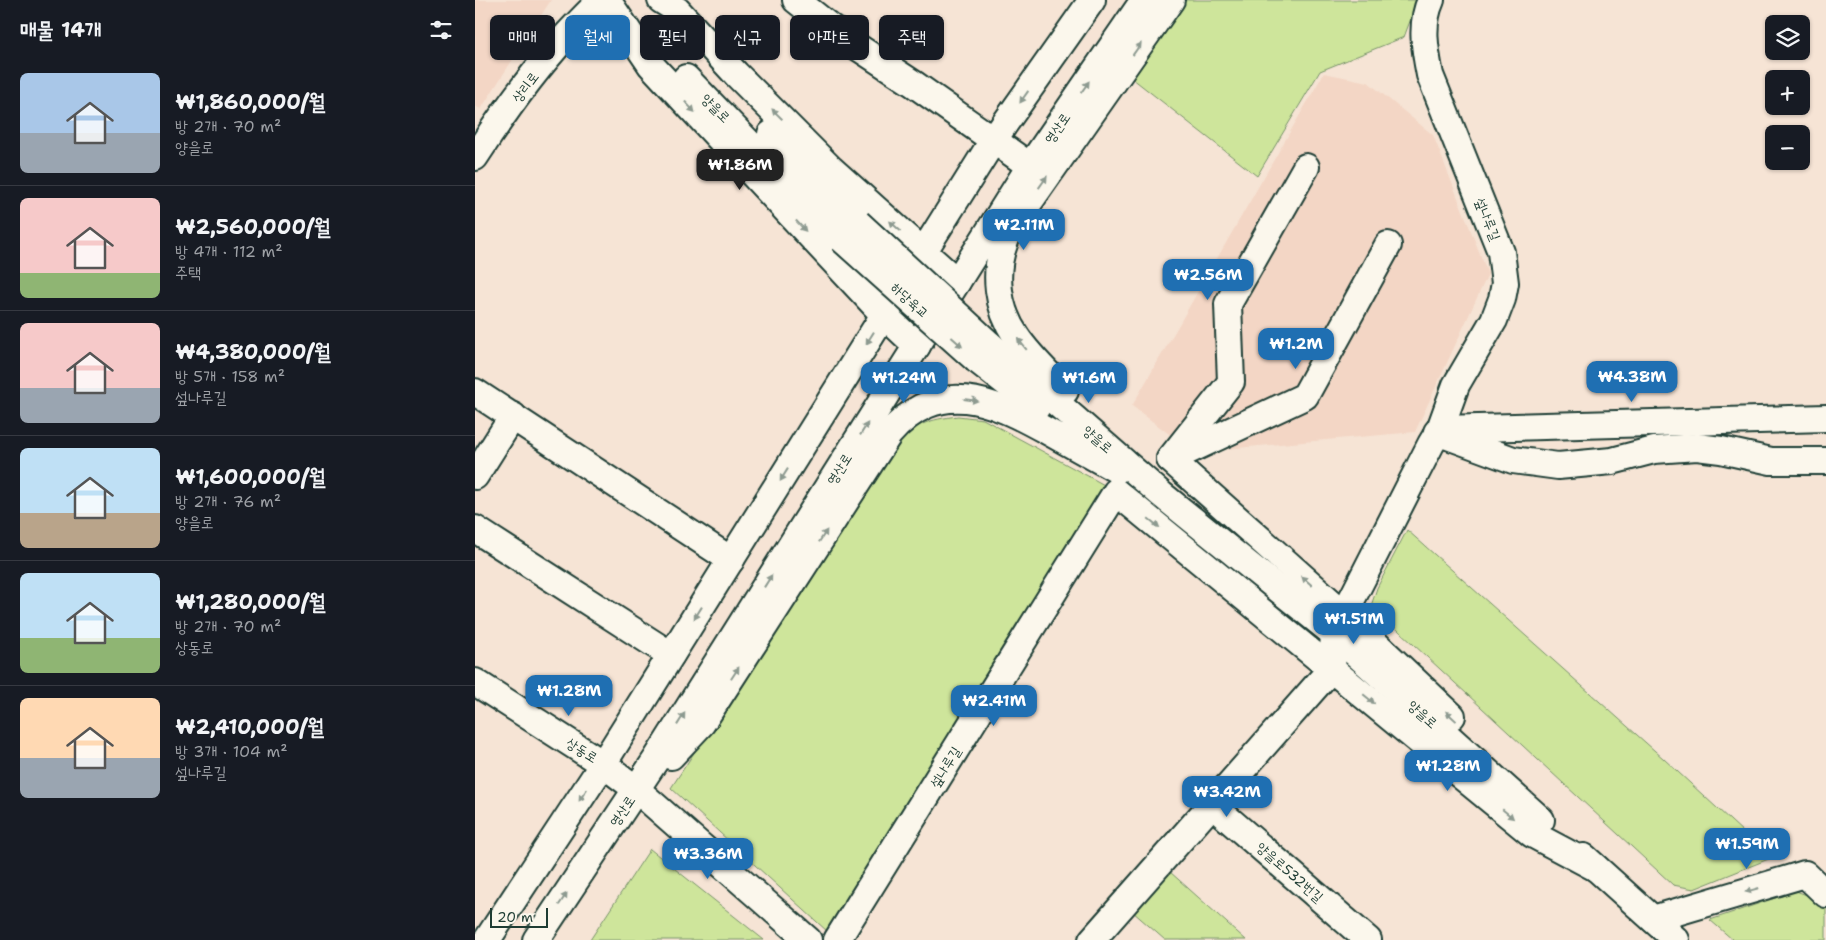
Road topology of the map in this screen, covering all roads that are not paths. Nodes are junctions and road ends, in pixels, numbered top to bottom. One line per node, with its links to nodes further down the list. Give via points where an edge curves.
1 (601, 0): 11 (street, 상리로, via 555,48)
2 (607, 0): 14 (street, 양을로, via 716,108); 18 (street, one-way to 18, via 651,65)
3 (646, 0): 14 (street, 양을로, via 728,89)
4 (661, 0): 16 (street, one-way to 4, via 831,168 677,10)
5 (796, 0): 10 (street, via 844,38)
6 (1092, 0): 10 (street, one-way to 10)
7 (1144, 0): 12 (street, 영산로, one-way to 7)
8 (1171, 0): 28 (street, one-way to 8, via 1016,336 1002,307 999,278 1000,259 1012,228)
9 (1431, 0): 24 (street, 섶나루길, via 1424,48 1429,75 1501,252 1505,283 1493,320 1456,386)
10 (994, 139): 12 (street); 16 (street)
11 (475, 157)
12 (1030, 166): 17 (street, 영산로)
13 (1306, 167): 25 (street, via 1228,304 1231,382)
14 (850, 231): 20 (street, 하당육교, bridge)
15 (1388, 245): 25 (street, via 1305,396)
16 (924, 252): 17 (street); 18 (street)
17 (957, 282): 19 (street, 영산로)
18 (884, 315): 19 (street); 30 (street, one-way to 30)
19 (917, 346): 36 (street, 영산로, one-way to 19)
20 (982, 352): 28 (street, 양을로)
21 (475, 392): 22 (street)
22 (513, 416): 27 (street); 30 (street)
23 (1826, 418): 24 (street)
24 (1438, 431): 26 (street, via 1513,460 1558,466 1612,461 1655,450 1697,447 1771,461); 31 (street, 섶나루길)
25 (1170, 459): 31 (street, one-way to 25)
26 (1826, 461)
27 (475, 476)
28 (1162, 495): 31 (street, 양을로); 36 (street, one-way to 28, via 702,723 889,434 913,413 940,401 957,398 990,403)
29 (475, 529): 32 (street)
30 (731, 560): 32 (street, one-way to 32)
31 (1339, 624): 33 (street); 38 (street, via 1531,792 1566,842)
32 (671, 654): 35 (street)
33 (1332, 668): 37 (street); 38 (street, one-way to 38, via 1532,834); 44 (street, 섶나루길, one-way to 33, via 1116,492)
34 (475, 682): 35 (street, 상동로)
35 (603, 764): 36 (street, 상동로); 41 (street, one-way to 41)
36 (636, 789): 42 (street, 영산로, one-way to 36); 43 (street, 상동로)
37 (1211, 804): 45 (street); 46 (street, 양을로532번길)
38 (1596, 868): 40 (street)
39 (1826, 894): 40 (street, one-way to 40, via 1805,874)
40 (1653, 918): 47 (street)
41 (487, 940)
42 (536, 940)
43 (808, 940)
44 (837, 940)
45 (1092, 940)
46 (1368, 940)
47 (1676, 940)

